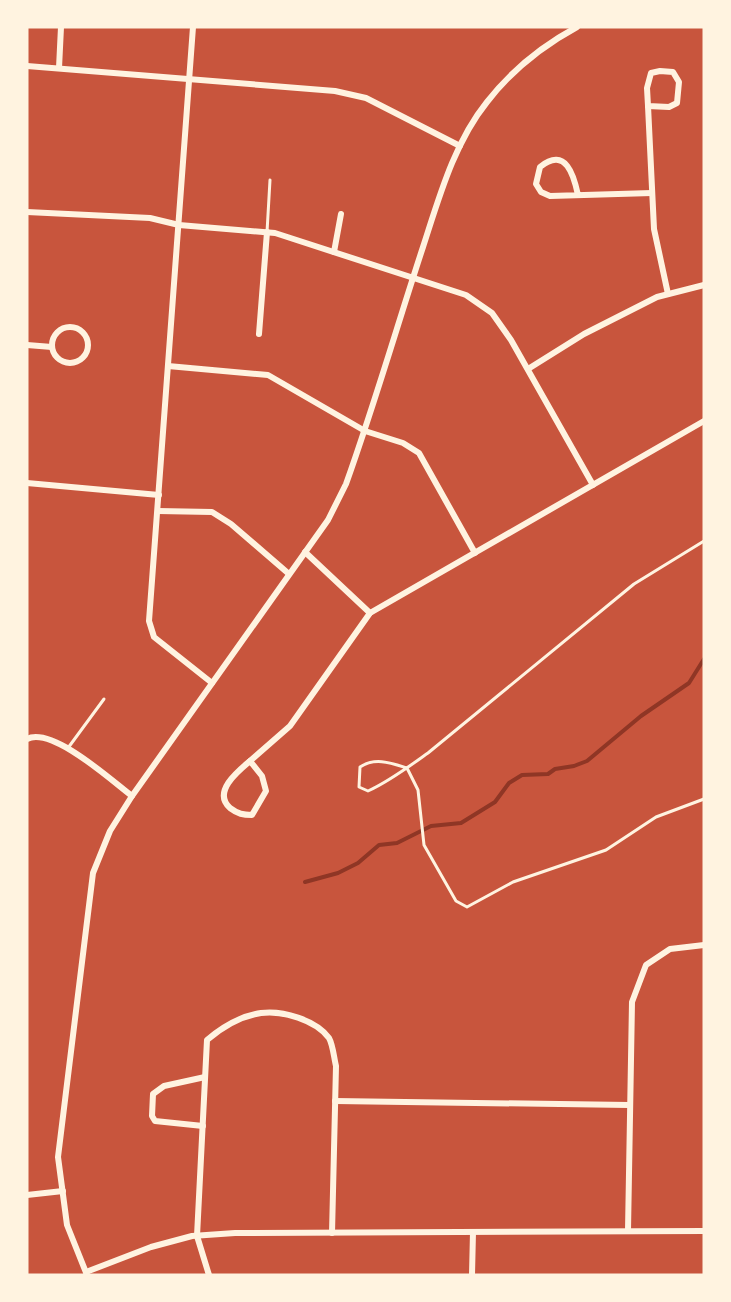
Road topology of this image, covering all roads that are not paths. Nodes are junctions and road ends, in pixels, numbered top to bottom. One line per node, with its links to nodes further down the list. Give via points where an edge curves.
1 (61, 27): 5 (street)
2 (193, 27): 6 (street)
3 (577, 27): 8 (street, via 518,68 486,103)
4 (27, 66): 5 (street)
5 (59, 68): 6 (street)
6 (189, 77): 8 (street, via 335,91 366,98); 14 (street)
7 (648, 106): 7 (street, via 651,73 673,72 679,82 677,103 669,107); 10 (street)
8 (460, 146): 17 (street)
9 (270, 180): 15 (lane)
10 (652, 193): 11 (street); 19 (street, via 654,230)
11 (578, 195): 11 (street, via 550,196 541,192 536,179 540,167 551,161 566,164 573,172)
12 (27, 212): 14 (street, via 150,219)
13 (341, 214): 16 (street)
14 (179, 225): 15 (street); 23 (street)
15 (267, 232): 16 (street); 20 (street)
16 (334, 252): 17 (street)
17 (413, 278): 24 (street, via 466,295 492,313); 26 (street)
18 (704, 285): 19 (street)
19 (668, 294): 24 (street, via 584,334)
20 (259, 334)
21 (27, 345): 22 (street)
22 (52, 347): 22 (street, via 55,356 67,363 82,359 88,346 85,335 72,327 58,332)
23 (168, 366): 26 (street, via 268,375); 29 (street)
24 (528, 369): 28 (street)
25 (704, 421): 28 (street)
26 (365, 431): 32 (street, via 346,484 328,520); 33 (street, via 403,443 419,453)
27 (27, 483): 29 (street)
28 (593, 485): 33 (street)
29 (159, 495): 30 (street)
30 (158, 511): 34 (street, via 212,512); 36 (street, via 149,621 154,637)
31 (704, 541): 41 (lane, via 634,584)
32 (305, 552): 34 (street); 35 (street)
33 (476, 553): 35 (street)
34 (289, 574): 36 (street)
35 (369, 613): 40 (street, via 290,726)
36 (212, 682): 42 (street)
37 (104, 699): 39 (lane)
38 (27, 739): 39 (street, via 51,739)
39 (68, 748): 42 (street)
40 (250, 761): 40 (street, via 225,788 228,806 241,815 252,815 266,791 262,776)
41 (407, 768): 41 (lane, via 368,762 360,767 358,787 368,791); 43 (lane, via 418,790 424,845 456,901 467,907 513,882 606,850 656,817)
42 (132, 796): 49 (street, via 110,831 93,873 60,1126 58,1157)
43 (704, 799)
44 (704, 945): 47 (street, via 670,949 646,965 632,1002)
45 (205, 1077): 46 (street, via 207,1040 222,1028 261,1013 283,1014 312,1023 329,1039 336,1065); 48 (street); 48 (street, via 164,1086 153,1094 151,1106 155,1120)
46 (335, 1101): 47 (street); 54 (street)
47 (629, 1105): 51 (street)
48 (202, 1126): 55 (street)
49 (63, 1191): 50 (street); 56 (street, via 67,1225)
50 (27, 1195)
51 (628, 1231): 52 (street); 53 (street)
52 (704, 1231)
53 (473, 1232): 54 (street); 58 (street)
54 (332, 1233): 55 (street)
55 (197, 1236): 56 (street, via 151,1247); 57 (street)
56 (86, 1274)
57 (209, 1275)
58 (472, 1275)

